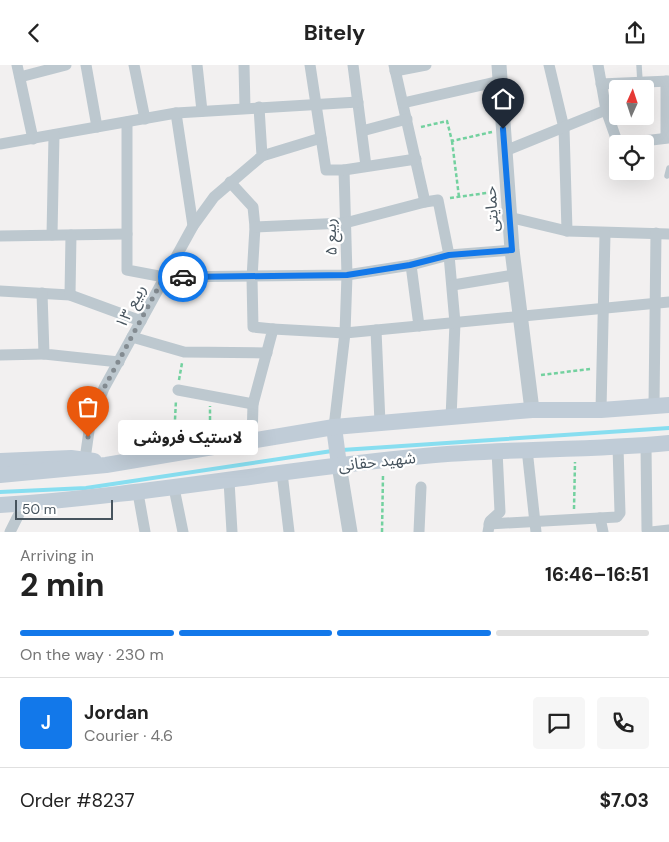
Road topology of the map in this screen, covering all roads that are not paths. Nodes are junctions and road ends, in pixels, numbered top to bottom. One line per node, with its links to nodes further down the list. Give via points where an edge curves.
1 (17, 65): 15 (street)
2 (66, 65): 15 (street)
3 (86, 65): 32 (street)
4 (134, 65): 29 (street)
5 (197, 65): 27 (street)
6 (244, 65): 25 (street)
7 (310, 65): 23 (street)
8 (353, 65): 21 (street)
9 (426, 65): 13 (street)
10 (550, 65): 33 (street)
11 (598, 65): 19 (street)
12 (639, 65): 16 (lane)
13 (395, 68): 22 (street)
14 (499, 69): 22 (street); 42 (street, حمایتی)
15 (20, 77): 38 (street)
16 (640, 80)
17 (667, 81): 18 (street); 37 (street)
18 (654, 82)
19 (601, 84): 20 (street); 26 (street)
20 (609, 84)
21 (358, 102): 23 (street); 34 (street)
22 (403, 103): 31 (street)
23 (316, 106): 24 (street); 39 (street)
24 (259, 107): 25 (street); 43 (street)
25 (245, 108): 27 (street)
26 (606, 110): 33 (street); 36 (street)
27 (202, 111): 28 (street)
28 (176, 113): 29 (street); 53 (street)
29 (145, 119): 30 (street)
30 (126, 122): 32 (street); 56 (street)
31 (408, 124): 34 (street); 44 (street)
32 (97, 127): 35 (street)
33 (564, 128): 42 (street); 55 (street)
34 (362, 131): 45 (street)
35 (54, 135): 38 (street); 60 (street)
36 (615, 135)
37 (668, 137): 40 (street)
38 (32, 139): 41 (street)
39 (321, 139): 43 (street); 47 (street, via 326,170)
40 (654, 139)
41 (0, 144)
42 (505, 151): 51 (street, حمایتی)
43 (262, 155): 49 (street, ربیع ۱۳)
44 (416, 159): 45 (street); 50 (street)
45 (366, 166): 47 (street)
46 (669, 168): 48 (lane)
47 (344, 171): 52 (street, ربیع ۵)
48 (667, 176)
49 (230, 182): 53 (street, ربیع ۱۳); 54 (street, via 253,207)
50 (425, 202): 52 (street); 64 (street, via 438,200)
51 (509, 217): 55 (street); 63 (street, حمایتی)
52 (345, 223): 54 (street); 66 (street, ربیع ۵)
53 (192, 226): 68 (street, ربیع ۱۳)
54 (255, 227): 69 (street)
55 (567, 231): 58 (street)
56 (127, 233): 61 (street); 68 (street, via 127,270)
57 (656, 233): 58 (street); 59 (street); 75 (street)
58 (605, 234): 77 (street)
59 (669, 234)
60 (52, 235): 61 (street); 62 (street)
61 (70, 235): 74 (street)
62 (0, 237)
63 (512, 250): 64 (street); 67 (street, حمایتی)
64 (449, 255): 65 (street); 71 (street)
65 (410, 265): 66 (street); 81 (street)
66 (347, 275): 69 (street); 84 (street, ربیع ۵)
67 (514, 275): 71 (street); 78 (street, حمایتی)
68 (164, 277): 69 (street); 79 (street, ربیع ۱۳)
69 (252, 278): 82 (street, via 253,327)
70 (0, 279): 72 (street)
71 (452, 285): 80 (street)
72 (2, 291): 73 (street)
73 (42, 293): 74 (street); 87 (street)
74 (70, 295): 79 (street)
75 (656, 302): 76 (street); 77 (street); 92 (street)
76 (669, 302)
77 (604, 307): 78 (street); 94 (street)
78 (519, 317): 80 (street); 93 (street, حمایتی)
79 (141, 321): 85 (street, ربیع ۱۳)
80 (455, 323): 81 (street); 95 (street)
81 (419, 326): 83 (street)
82 (273, 329): 84 (street); 86 (street)
83 (376, 330): 84 (street); 96 (street)
84 (345, 333): 97 (street, ربیع ۵)
85 (132, 337): 86 (street, via 184,352); 89 (street, ربیع ۱۳)
86 (266, 353): 91 (street)
87 (44, 354): 88 (street); 89 (street)
88 (0, 355)
89 (119, 362): 104 (street, ربیع ۱۳, via 104,388 90,424)
90 (178, 391): 91 (street)
91 (253, 404): 98 (street)
92 (661, 406): 94 (main road)
93 (532, 410): 94 (main road); 95 (main road)
94 (601, 410)
95 (451, 418): 96 (main road)
96 (380, 423): 97 (main road)
97 (334, 427): 98 (main road); 107 (main road)
98 (252, 440): 106 (main road)
99 (669, 443): 100 (main road, شهید حقانی)
100 (646, 446): 101 (main road, شهید حقانی); 130 (street, via 647,530)
101 (618, 447): 102 (main road, شهید حقانی); 118 (street, via 620,513 617,517)
102 (527, 449): 103 (main road, شهید حقانی); 119 (street)
103 (497, 451): 107 (main road, شهید حقانی); 120 (street, via 500,512)
104 (85, 459): 105 (main road); 106 (main road)
105 (0, 461)
106 (106, 465): 109 (main road)
107 (339, 465): 108 (main road, شهید حقانی); 127 (street)
108 (282, 473): 110 (main road, شهید حقانی); 126 (street)
109 (0, 475)
110 (229, 481): 112 (main road, شهید حقانی); 125 (street)
111 (421, 487): 128 (street)
112 (174, 488): 113 (main road, شهید حقانی); 124 (street)
113 (138, 493): 114 (main road, شهید حقانی); 123 (street)
114 (82, 500): 115 (main road); 116 (main road, شهید حقانی, via 77,507 68,509)
115 (0, 505)
116 (20, 512): 117 (main road, شهید حقانی); 122 (street)
117 (0, 513)
118 (600, 518): 119 (street); 129 (street)
119 (535, 526): 120 (street)
120 (489, 528)
121 (669, 530): 130 (street)
122 (10, 532)
123 (145, 532)
124 (183, 532)
125 (232, 532)
126 (289, 532)
127 (350, 532)
128 (419, 532)
129 (603, 532)
130 (650, 532)

